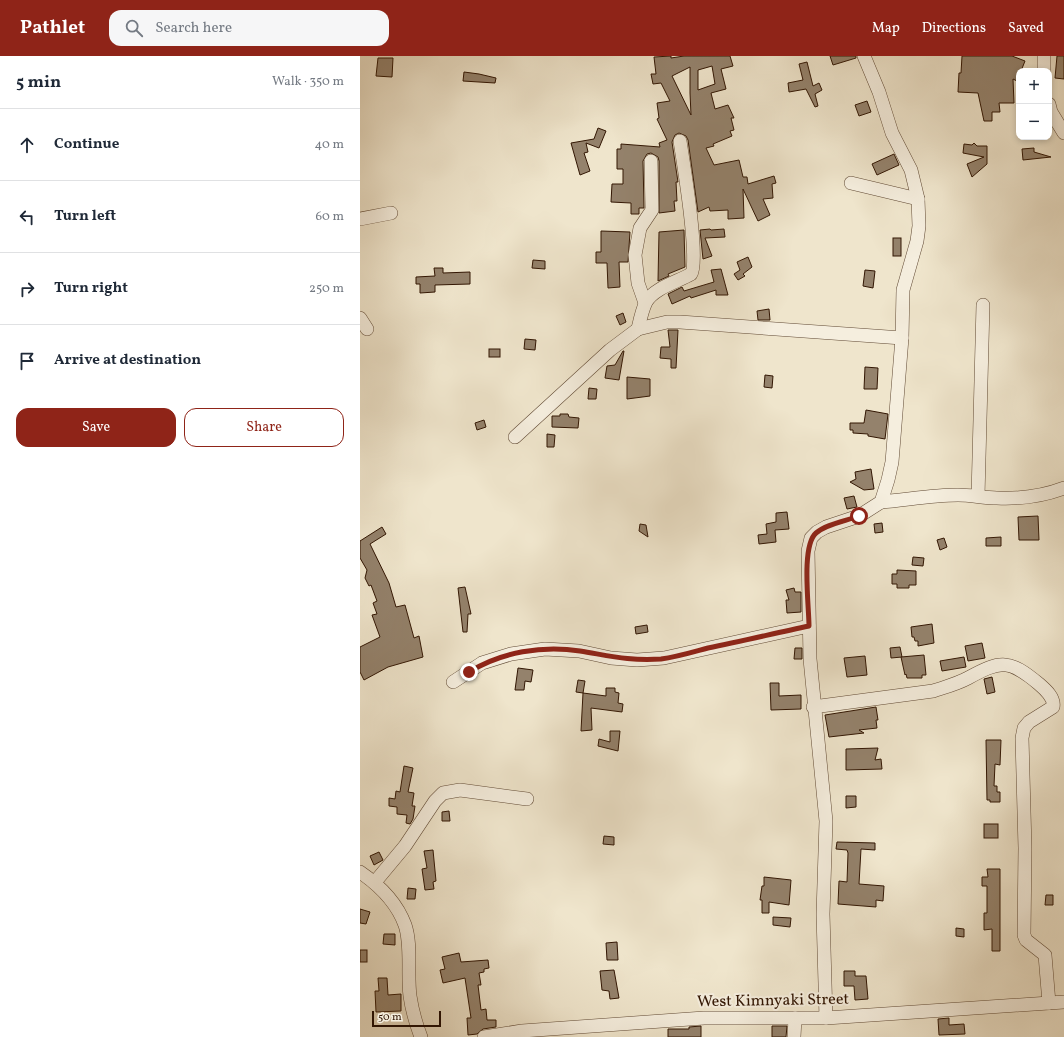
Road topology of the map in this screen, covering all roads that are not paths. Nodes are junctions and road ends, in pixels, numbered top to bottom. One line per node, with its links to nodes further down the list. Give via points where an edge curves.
1 (864, 56): 9 (street, via 892,133 911,170)
2 (1044, 56): 3 (street)
3 (1044, 68)
4 (1052, 114): 5 (street)
5 (1064, 133)
6 (680, 140): 12 (street, via 694,270 691,274 658,290)
7 (651, 161): 12 (street, via 652,210 640,228 635,255 638,283)
8 (851, 183): 9 (street)
9 (918, 199): 17 (street, via 917,241 903,290)
10 (391, 213): 11 (street)
11 (360, 219)
12 (645, 304): 15 (street)
13 (983, 305): 20 (street)
14 (360, 318): 16 (street)
15 (638, 328): 17 (street, via 680,322); 18 (street, via 610,350)
16 (367, 329)
17 (902, 338): 21 (street, via 892,462)
18 (515, 437)
19 (1064, 488): 20 (street, via 1049,494 1021,498)
20 (978, 496): 21 (street, via 940,495)
21 (881, 502): 22 (street, via 859,516 826,527 811,538 808,551)
22 (809, 626): 23 (street, via 664,658 637,660 611,658 579,651 545,649 512,654 482,663); 24 (street)
23 (453, 682)
24 (813, 707): 29 (street, via 933,691 989,666 1000,664 1022,672 1048,693 1053,707 1034,718 1024,728 1022,753 1024,935 1026,940 1045,955); 31 (street, via 826,820 823,921)
25 (527, 799): 27 (street, via 460,790 443,793)
26 (360, 872): 27 (street)
27 (375, 882): 32 (street, via 396,908 405,926 410,995)
28 (1064, 1002): 29 (street, West Kimnyaki Street)
29 (1049, 1003): 31 (street, West Kimnyaki Street)
30 (795, 1018): 31 (street, West Kimnyaki Street); 33 (street, West Kimnyaki Street, via 704,1018 522,1031); 34 (street)
31 (826, 1018)
32 (421, 1037)
33 (484, 1037)
34 (794, 1037)

